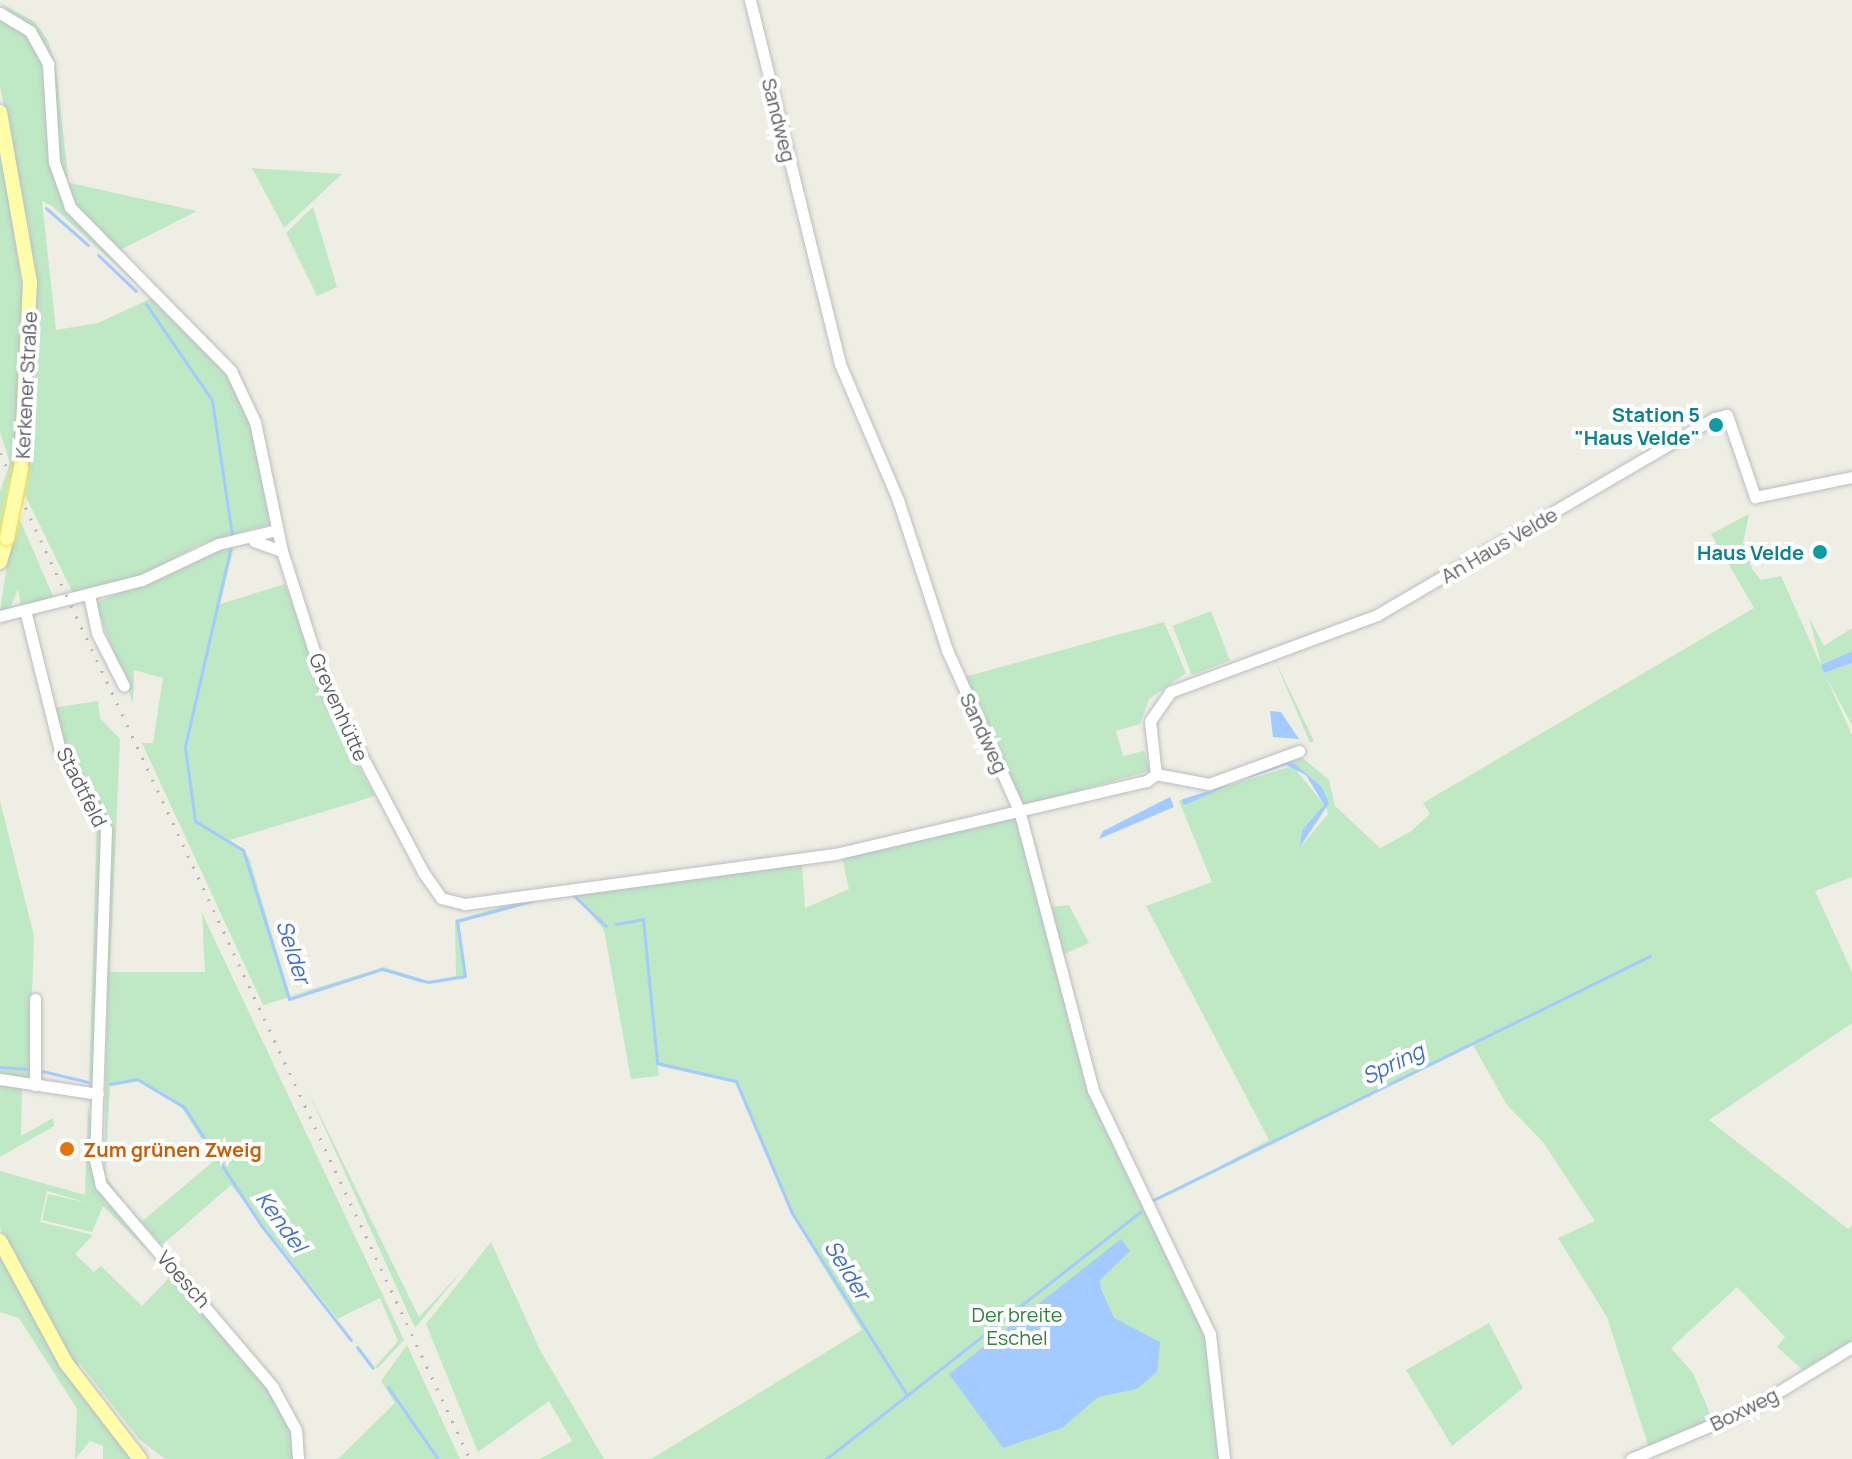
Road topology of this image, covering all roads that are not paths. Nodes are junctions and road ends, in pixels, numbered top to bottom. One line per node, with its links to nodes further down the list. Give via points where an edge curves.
1 (750, 0): 15 (street, Sandweg, via 840,364 898,500 947,650)
2 (0, 13): 5 (street, Grevenhütte, via 21,22 43,51 54,162 70,207 231,371 255,422)
3 (0, 112): 8 (main road, Kerkener Straße, bridge, via 30,282 21,468)
4 (1852, 477): 14 (street, An Haus Velde, via 1755,497 1727,415 1714,418 1377,615 1170,692 1150,721)
5 (277, 530): 6 (street); 7 (street, Grevenhütte)
6 (254, 541): 7 (street); 9 (street, via 218,544 142,580)
7 (282, 551): 15 (street, Grevenhütte, via 346,732 441,898 502,903 563,887 797,860)
8 (0, 562)
9 (89, 595): 10 (street); 12 (street, via 97,633)
10 (25, 610): 11 (street); 16 (street, Stadtfeld, via 60,750 106,829)
11 (0, 616)
12 (124, 686)
13 (1299, 751): 14 (street, via 1209,784)
14 (1156, 774): 15 (street, via 1070,803)
15 (1019, 810): 25 (street, Sandweg, via 1093,1090 1210,1334)
16 (102, 968): 20 (street, Voesch)
17 (35, 999): 19 (street)
18 (0, 1079): 19 (street)
19 (35, 1085): 20 (street)
20 (98, 1094): 24 (street, Voesch, via 95,1160 106,1195 197,1291 272,1386 296,1430)
21 (0, 1241): 23 (main road, via 66,1363)
22 (1852, 1347): 26 (street, Boxweg, via 1752,1408)
23 (140, 1459)
24 (298, 1459)
25 (1224, 1459)
26 (1631, 1459)

